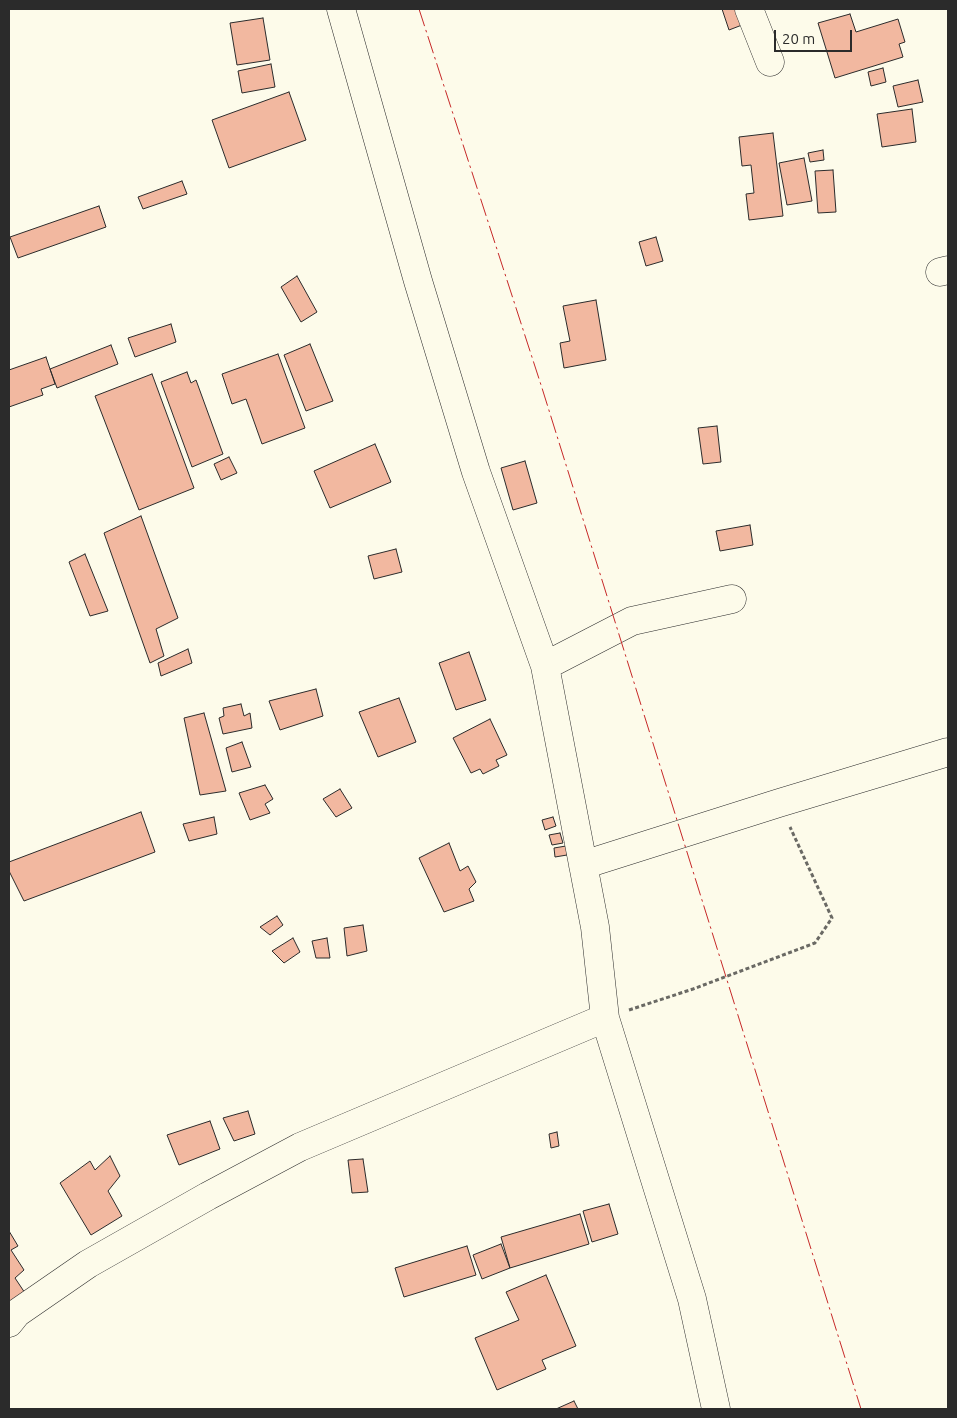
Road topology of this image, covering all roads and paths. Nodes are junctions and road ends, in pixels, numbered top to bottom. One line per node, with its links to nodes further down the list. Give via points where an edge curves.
1 (342, 9): 5 (street, via 418,281 476,472)
2 (749, 9): 3 (street)
3 (770, 62)
4 (732, 599): 5 (street, via 632,620)
5 (545, 666): 8 (street)
6 (948, 752): 7 (street)
7 (778, 804): 8 (street); 9 (path, via 832,918 815,943)
8 (583, 865): 9 (street, via 595,927)
9 (605, 1018): 10 (street, via 300,1147 88,1264 17,1313); 11 (street, via 692,1299)
10 (9, 1323)
11 (716, 1409)

